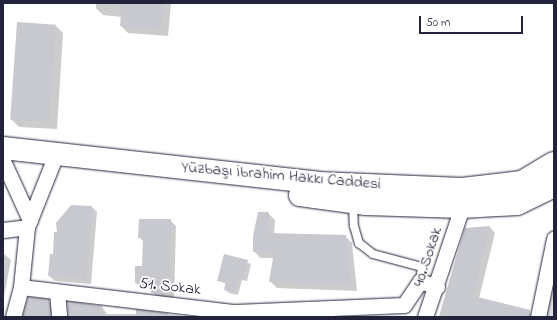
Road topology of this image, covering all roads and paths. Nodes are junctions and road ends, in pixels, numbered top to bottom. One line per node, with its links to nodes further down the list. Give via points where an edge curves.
1 (3, 148): 5 (main road, Yüzbaşı İbrahim Hakkı Caddesi, via 318,183 462,189 522,182)
2 (3, 157): 4 (main road, Yüzbaşı İbrahim Hakkı Caddesi)
3 (3, 161): 11 (street)
4 (53, 162): 7 (main road, Yüzbaşı İbrahim Hakkı Caddesi); 11 (street)
5 (554, 163)
6 (554, 186): 9 (main road, Yüzbaşı İbrahim Hakkı Caddesi)
7 (353, 202): 10 (main road, Yüzbaşı İbrahim Hakkı Caddesi); 14 (lane, via 354,226 359,243 373,254 422,267)
8 (554, 202): 9 (main road)
9 (517, 204): 10 (main road, Yüzbaşı İbrahim Hakkı Caddesi)
10 (462, 206): 15 (street, 40. Sokak)
11 (29, 223): 12 (street); 16 (street)
12 (3, 230)
13 (554, 238): 23 (street)
14 (420, 281): 15 (street); 18 (street, 51. Sokak, via 404,305)
15 (437, 286): 22 (street, 40. Sokak)
16 (21, 287): 17 (street, 51. Sokak); 20 (street)
17 (57, 292): 19 (street, 51. Sokak); 21 (street)
18 (317, 313): 19 (street, 51. Sokak)
19 (235, 315)
20 (13, 317)
21 (58, 317)
22 (425, 317)
23 (538, 317)

